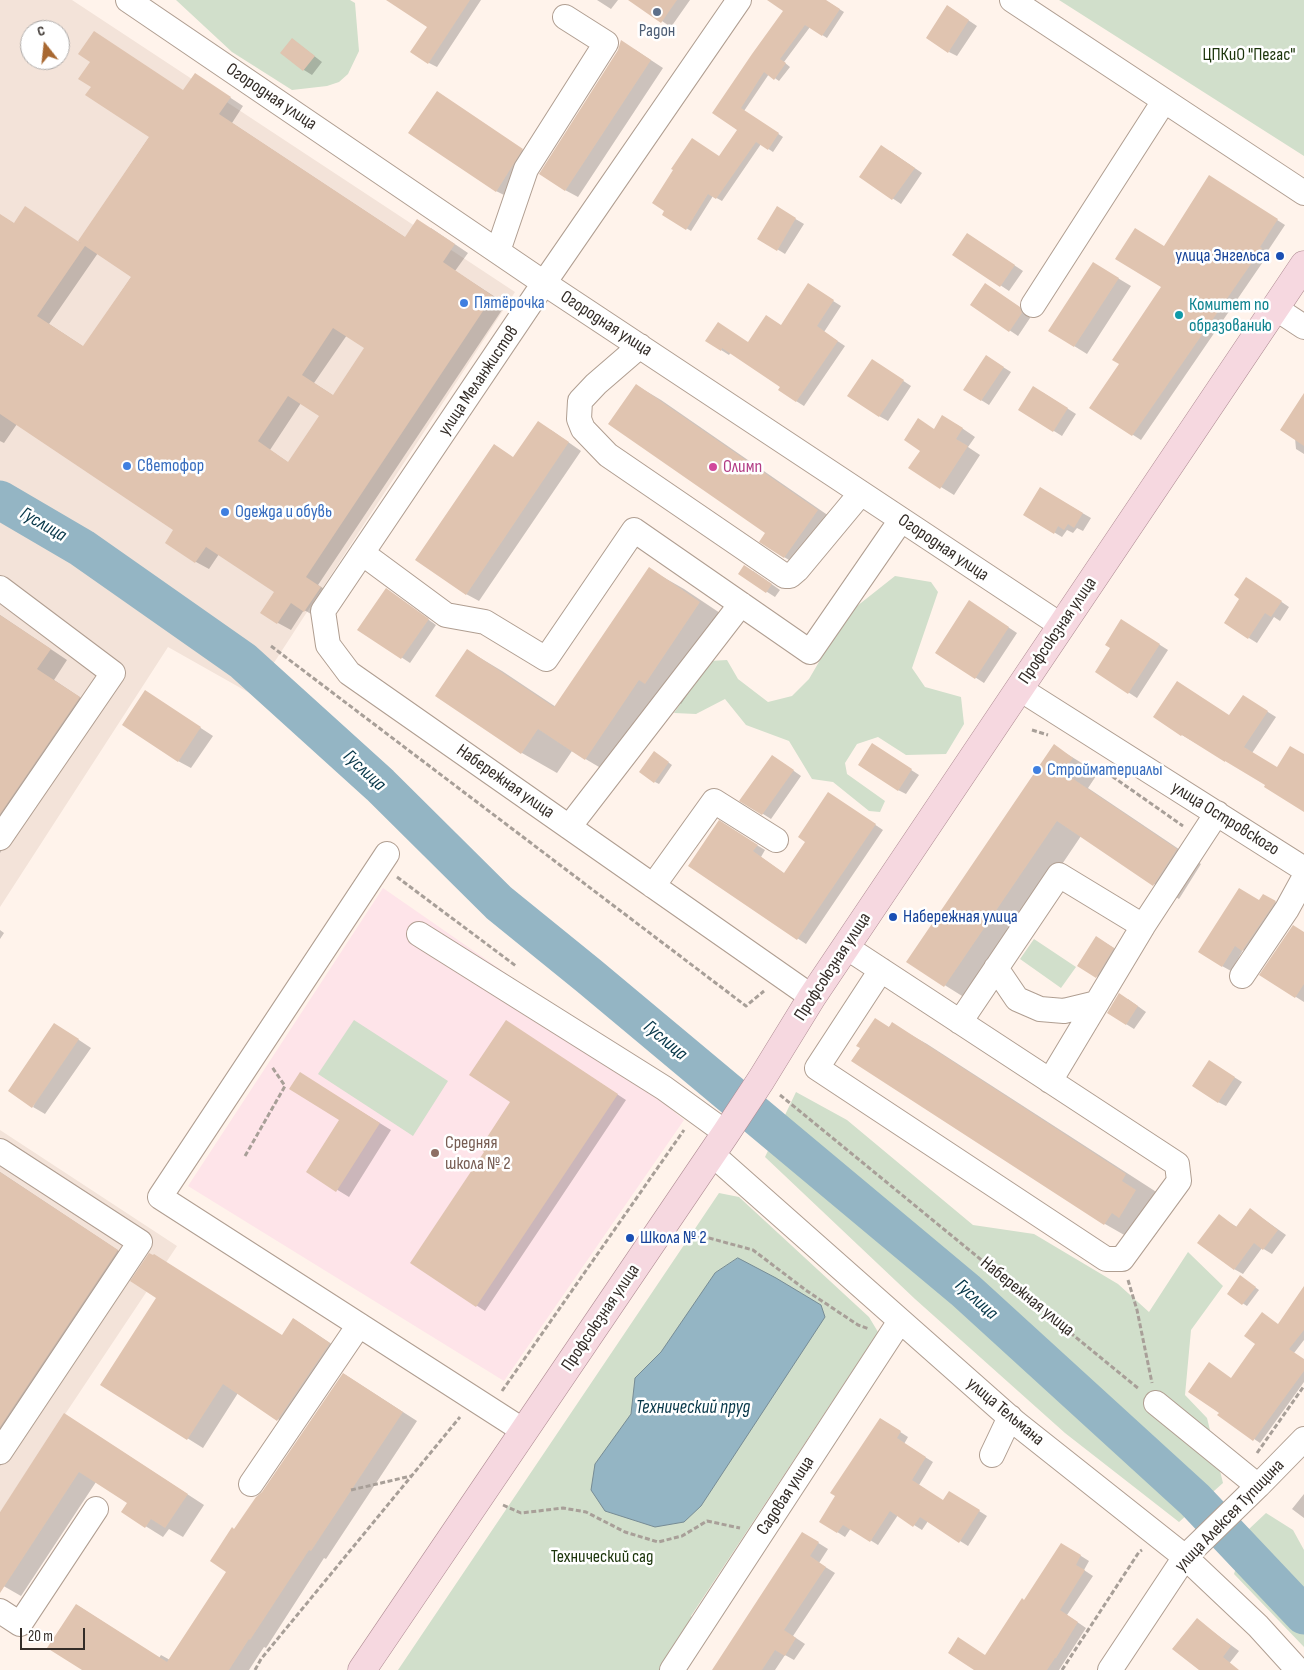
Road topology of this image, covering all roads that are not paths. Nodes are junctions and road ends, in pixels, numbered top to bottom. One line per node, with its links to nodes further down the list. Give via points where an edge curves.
1 (128, 0): 7 (street, Огородная улица)
2 (739, 0): 9 (street, улица Меланжистов)
3 (1012, 0): 5 (street)
4 (565, 17): 7 (street, via 606,43 526,169)
5 (1164, 101): 6 (street); 10 (street)
6 (1304, 193)
7 (498, 251): 9 (street, Огородная улица)
8 (1304, 265): 11 (main road, Профсоюзная улица)
9 (544, 283): 13 (street, Огородная улица); 16 (street, улица Меланжистов)
10 (1033, 305)
11 (1275, 308): 12 (street); 19 (main road, Профсоюзная улица)
12 (1304, 327)
13 (640, 346): 14 (street, Огородная улица); 14 (street, via 580,401 579,419 583,429 608,455 784,576 790,576 797,570)
14 (861, 493): 15 (street, Огородная улица)
15 (901, 520): 18 (street, via 810,652); 19 (street, Огородная улица)
16 (362, 553): 18 (street, via 446,615 485,622 546,659 634,530); 20 (street, улица Меланжистов, via 323,611)
17 (0, 588): 24 (street, via 113,673)
18 (741, 604): 23 (street)
19 (1062, 626): 21 (main road, Профсоюзная улица)
20 (328, 645): 23 (street, Набережная улица, via 349,673)
21 (1020, 689): 22 (street, улица Островского); 32 (main road, Профсоюзная улица)
22 (1217, 813): 27 (street, улица Островского); 30 (street)
23 (570, 827): 29 (street, Набережная улица)
24 (0, 838)
25 (776, 840): 29 (street, via 714,801)
26 (387, 854): 42 (street, via 160,1197)
27 (1304, 869)
28 (1304, 878): 35 (street)
29 (653, 886): 36 (street, Набережная улица)
30 (1143, 926): 33 (street, via 1059,875); 37 (street)
31 (419, 934): 40 (street, улица Тельмана, via 664,1088)
32 (846, 947): 34 (street); 36 (main road, Профсоюзная улица)
33 (996, 968): 37 (street, via 1017,999 1040,1009 1064,1011); 38 (street)
34 (881, 970): 38 (street); 39 (street, via 818,1068 1106,1258 1122,1259 1179,1180 1177,1164)
35 (1242, 976)
36 (812, 997): 40 (main road, Профсоюзная улица, via 771,1087)
37 (1097, 1003): 39 (street)
38 (960, 1022): 39 (street)
39 (1050, 1081)
40 (723, 1138): 43 (street, улица Тельмана); 46 (main road, Профсоюзная улица)
41 (0, 1151): 48 (street, via 140,1242)
42 (359, 1325): 46 (street); 50 (street)
43 (895, 1330): 45 (street, улица Тельмана); 56 (street, Садовая улица)
44 (1156, 1404): 51 (street)
45 (1010, 1417): 49 (street); 53 (street, улица Тельмана)
46 (524, 1431): 55 (main road, Профсоюзная улица)
47 (1304, 1439): 51 (street, улица Алексея Тупицина)
48 (0, 1452)
49 (992, 1455)
50 (251, 1484)
51 (1249, 1486): 53 (street, улица Алексея Тупицина)
52 (96, 1509): 54 (street, via 20,1624)
53 (1185, 1557): 57 (street, улица Алексея Тупицина); 58 (street, улица Тельмана, via 1258,1626)
54 (3, 1621)
55 (362, 1670)
56 (672, 1670)
57 (1110, 1670)
58 (1298, 1670)

